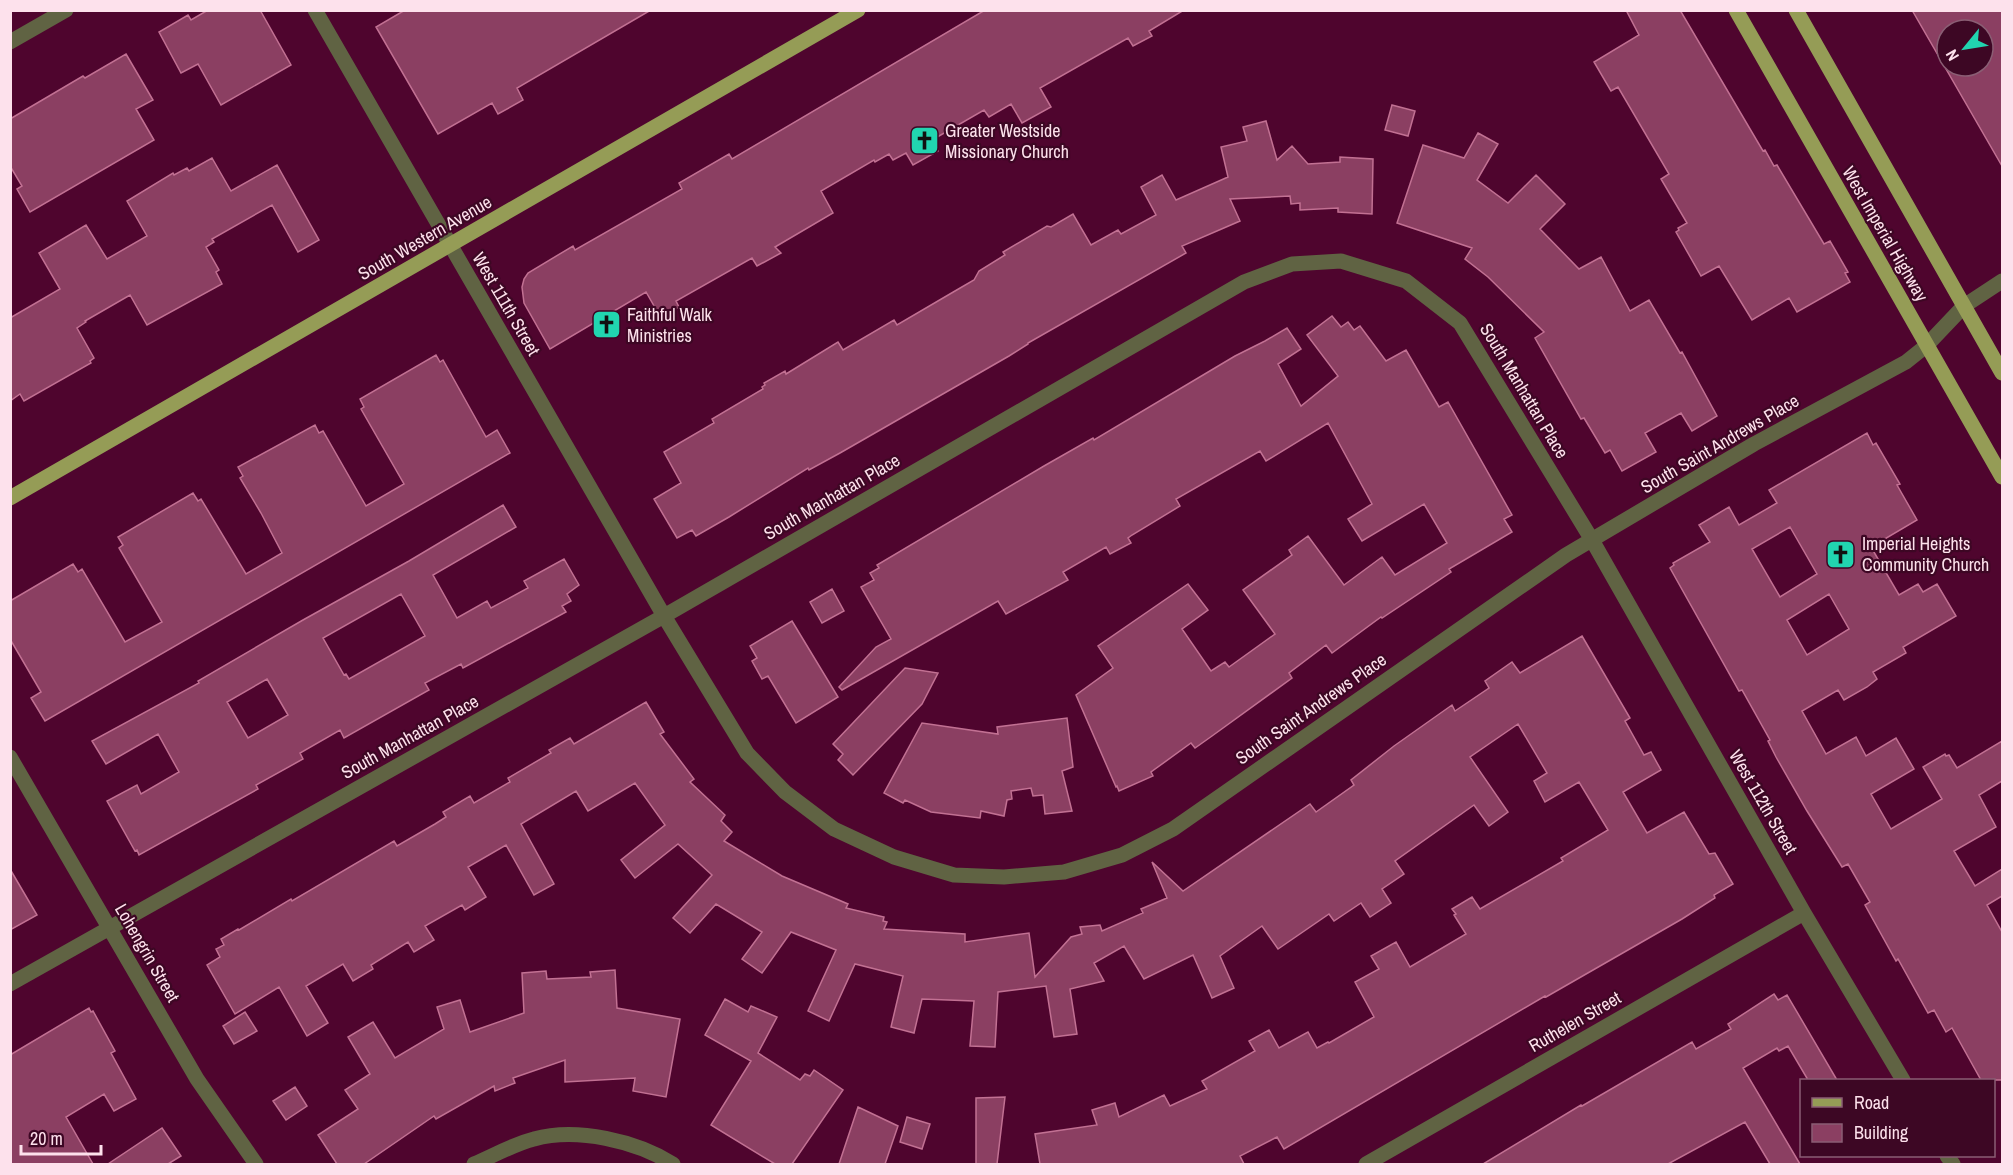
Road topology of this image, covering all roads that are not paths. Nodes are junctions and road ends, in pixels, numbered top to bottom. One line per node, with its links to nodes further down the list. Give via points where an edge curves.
1 (66, 10): 6 (street)
2 (315, 10): 7 (street, West 111th Street)
3 (858, 10): 7 (main road, South Western Avenue)
4 (1736, 10): 10 (main road, West Imperial Highway)
5 (1796, 10): 9 (main road, West Imperial Highway)
6 (10, 42)
7 (450, 245): 13 (main road, South Western Avenue); 15 (street, West 111th Street)
8 (2002, 281): 9 (street, South Saint Andrews Place)
9 (1964, 306): 10 (street, South Saint Andrews Place); 11 (main road, West Imperial Highway)
10 (1926, 346): 12 (main road, West Imperial Highway); 14 (street, South Saint Andrews Place, via 1881,376 1754,444)
11 (2002, 373)
12 (2002, 477)
13 (10, 498)
14 (1592, 540): 15 (street, South Saint Andrews Place, via 1173,829 1122,855 1065,872 1004,877 954,874 894,857 834,829 785,792 747,753); 15 (street, South Manhattan Place, via 1460,323 1406,281 1341,261 1292,264 1244,282); 17 (street, West 112th Street)
15 (664, 616): 18 (street, South Manhattan Place)
16 (10, 757): 18 (street, Lohengrin Street)
17 (1804, 913): 20 (street, West 112th Street); 24 (street, Ruthelen Street)
18 (111, 928): 19 (street, South Manhattan Place); 21 (street, Lohengrin Street, via 197,1079)
19 (10, 984)
20 (1902, 1079)
21 (256, 1164)
22 (474, 1164): 23 (street, via 534,1138 575,1134 619,1140)
23 (673, 1164)
24 (1366, 1164)

